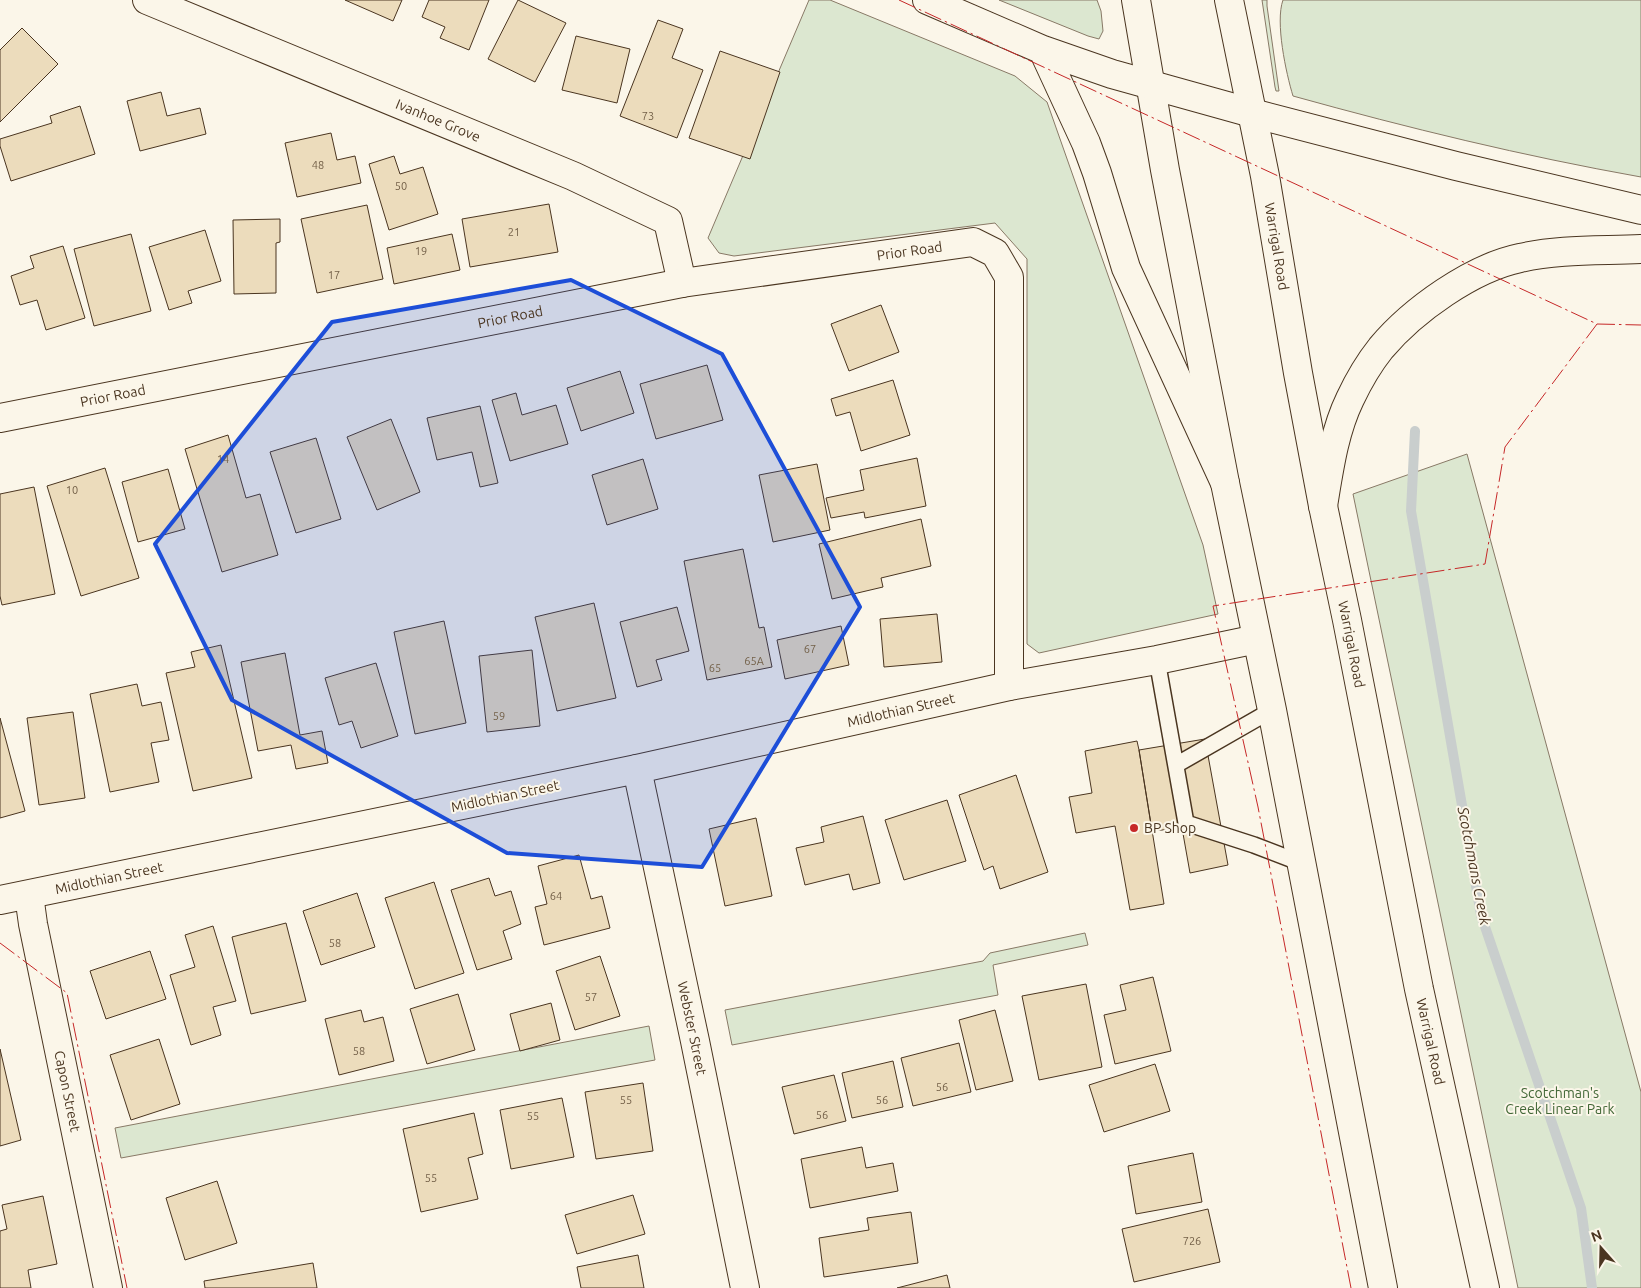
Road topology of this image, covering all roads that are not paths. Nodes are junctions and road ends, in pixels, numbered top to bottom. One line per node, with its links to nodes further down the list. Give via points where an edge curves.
1 (147, 0): 10 (main road, Ivanhoe Grove, via 565,173 668,221)
2 (927, 0): 5 (main road)
3 (1136, 0): 6 (main road)
4 (1229, 0): 7 (main road, Warrigal Road)
5 (1043, 50): 6 (main road); 12 (main road, via 1086,144 1126,268)
6 (1151, 84): 7 (main road); 12 (main road)
7 (1252, 113): 8 (main road); 13 (main road, Warrigal Road, via 1266,176)
8 (1641, 210)
9 (1641, 249): 13 (main road, via 1561,252 1519,258 1490,268 1450,289 1415,314 1381,348 1349,400 1335,438)
10 (682, 283): 11 (main road, Prior Road); 16 (main road, Prior Road, via 973,242 995,253 1009,277)
11 (0, 418)
12 (1225, 483): 14 (main road)
13 (1322, 506): 26 (main road, Warrigal Road, via 1420,989)
14 (1257, 638): 15 (main road, Midlothian Street); 17 (main road)
15 (1157, 660): 16 (main road, Midlothian Street); 18 (lane)
16 (1009, 686): 19 (main road, Midlothian Street)
17 (1272, 710): 18 (lane); 20 (main road)
18 (1176, 764): 20 (lane, via 1186,823)
19 (637, 769): 21 (main road, Midlothian Street); 24 (main road, Webster Street)
20 (1301, 863): 25 (main road)
21 (29, 895): 22 (main road, Midlothian Street); 23 (main road, Capon Street)
22 (0, 900)
23 (108, 1288)
24 (746, 1288)
25 (1383, 1288)
26 (1485, 1288)

